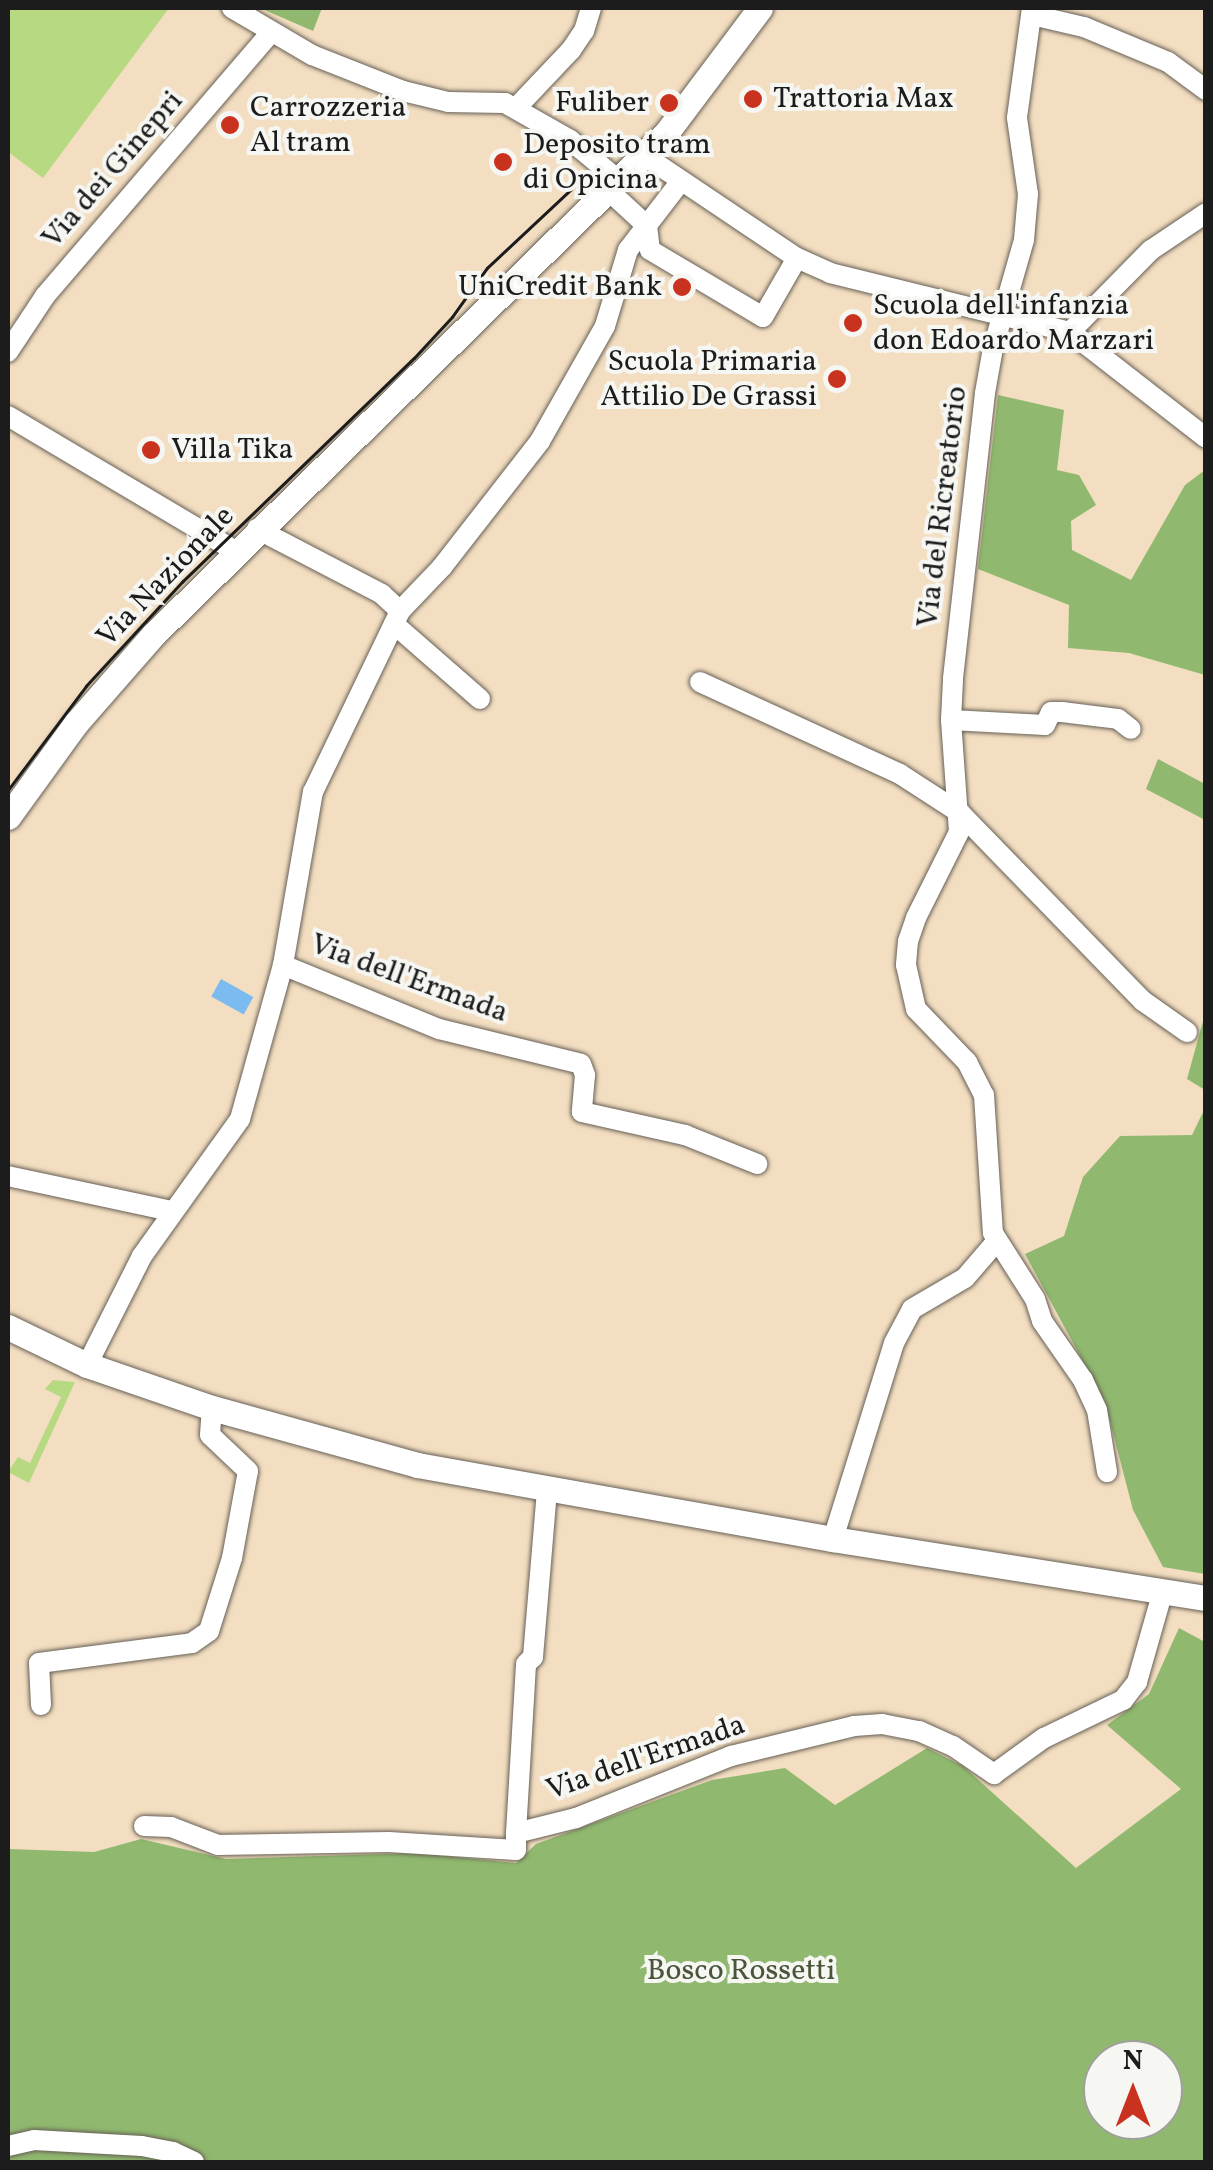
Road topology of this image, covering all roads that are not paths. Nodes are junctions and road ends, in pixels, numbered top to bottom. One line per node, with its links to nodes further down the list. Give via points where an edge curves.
1 (232, 8): 5 (street)
2 (591, 8): 7 (street, via 571,50)
3 (760, 8): 8 (main road, Via Nazionale, via 696,98)
4 (1032, 11): 6 (street, via 1168,62); 14 (street, Via del Ricreatorio, via 1017,118 1028,194 1024,240)
5 (271, 32): 7 (street, via 403,91); 16 (street, Via dei Ginepri, via 45,296)
6 (1206, 90)
7 (516, 108): 10 (street, via 570,140)
8 (642, 154): 9 (street); 10 (main road, Via Nazionale)
9 (682, 181): 12 (street, Via dell'Ermada); 13 (street)
10 (612, 184): 12 (street); 19 (main road, Via Nazionale)
11 (1206, 213): 15 (street, via 1142,259)
12 (647, 226): 13 (street, via 650,250 763,318); 21 (street, Via dell'Ermada, via 628,250 605,326 540,440)
13 (798, 258): 14 (street, via 912,296)
14 (1002, 314): 15 (street); 24 (street, Via del Ricreatorio, via 968,524)
15 (1070, 332): 18 (street)
16 (8, 352)
17 (8, 416): 20 (street)
18 (1206, 438)
19 (257, 529): 20 (main road, Via Nazionale); 21 (street, via 382,594)
20 (234, 551): 27 (main road, Via Nazionale, via 113,680)
21 (397, 617): 23 (street); 28 (street, Via dell'Ermada, via 313,792)
22 (700, 682): 26 (street, via 900,774)
23 (480, 699)
24 (951, 720): 25 (street, via 1045,725 1051,712 1062,712 1118,719); 26 (street, Via del Ricreatorio)
25 (1132, 729)
26 (960, 814): 29 (street, via 1118,976); 33 (street, Via del Ricreatorio, via 959,832 908,941 906,966 916,1009 967,1062 984,1095)
27 (8, 818)
28 (283, 965): 30 (street, Via dell'Ermada, via 440,1030 581,1064 582,1112 684,1135); 32 (street, Via dell'Ermada, via 240,1120)
29 (1187, 1032)
30 (757, 1164)
31 (8, 1176): 32 (street)
32 (171, 1210): 35 (street, Via dell'Ermada)
33 (996, 1242): 37 (street, Via del Ricreatorio, via 1083,1380 1097,1410); 39 (street, via 965,1278 912,1309 894,1343)
34 (8, 1327): 35 (main road)
35 (86, 1365): 36 (main road)
36 (212, 1408): 38 (main road, via 418,1465); 42 (street, via 210,1435 248,1471 232,1558 209,1631 192,1642 39,1663)
37 (1106, 1472)
38 (547, 1490): 39 (main road); 44 (street, Via dell'Ermada, via 533,1658 526,1664)
39 (833, 1538): 40 (main road)
40 (1163, 1591): 41 (main road); 44 (street, Via dell'Ermada, via 1137,1682 1123,1700 1044,1738 994,1774 918,1731 854,1726 731,1756 576,1818)
41 (1206, 1598)
42 (41, 1705)
43 (144, 1826): 44 (street, Via dell'Ermada, via 171,1827 218,1844 288,1847 389,1842 516,1850)
44 (516, 1833)
45 (8, 2146): 46 (street, via 34,2140 142,2146)
46 (194, 2162)

